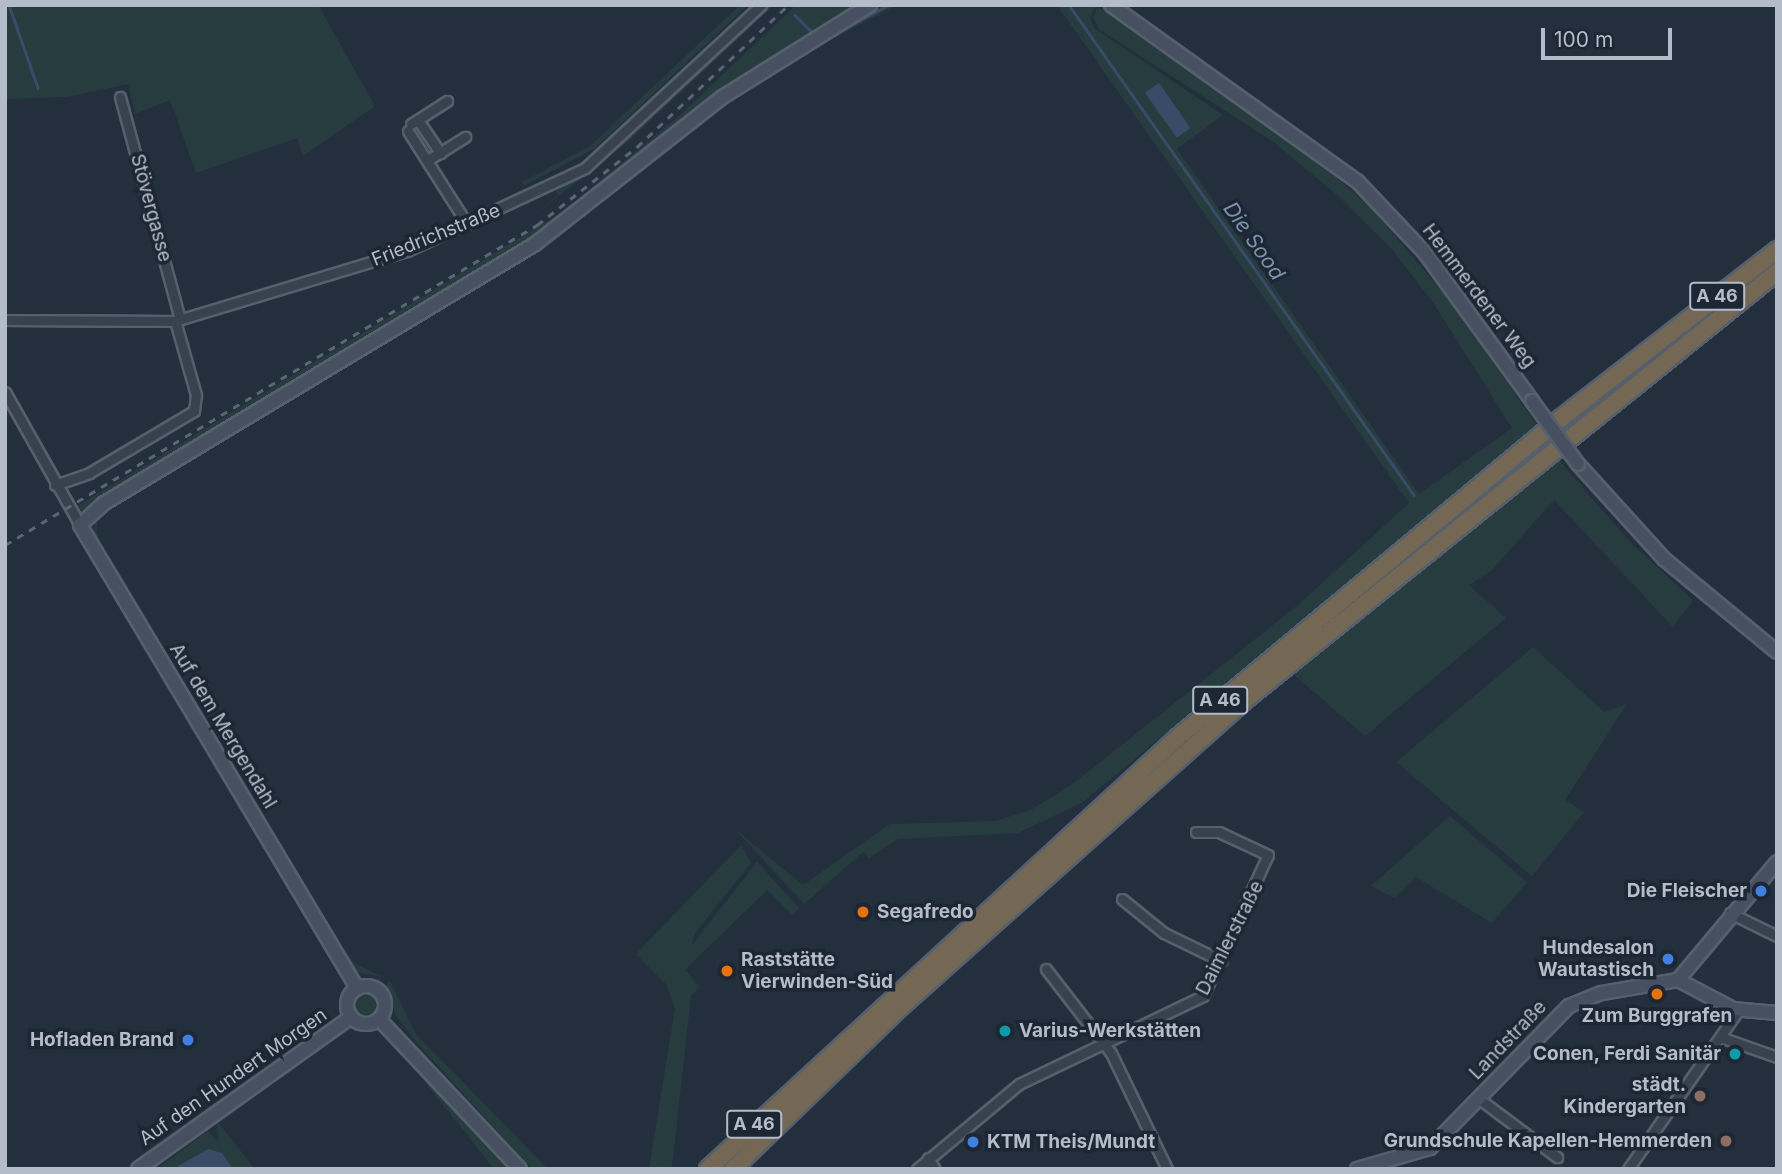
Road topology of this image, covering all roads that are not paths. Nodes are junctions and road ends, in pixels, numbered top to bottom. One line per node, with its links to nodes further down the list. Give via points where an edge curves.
1 (761, 5): 10 (street, Friedrichstraße, via 597,159)
2 (870, 5): 17 (street, via 739,85 527,249 103,504)
3 (1111, 5): 18 (street, Hemmerdener Weg, bridge, via 1357,181 1425,253 1578,464 1683,576)
4 (120, 97): 14 (street, Stövergasse)
5 (447, 101): 6 (street)
6 (412, 125): 8 (street); 9 (street)
7 (465, 137): 8 (street)
8 (440, 153): 9 (street)
9 (428, 160): 10 (street)
10 (467, 224): 14 (street, Friedrichstraße, via 396,255)
11 (1777, 250): 40 (highway, A 46, via 1560,419 1205,713 892,993)
12 (1777, 272): 41 (highway, A 46, via 1244,701 903,1005)
13 (5, 320): 14 (street, Friedrichstraße)
14 (178, 320): 16 (street, via 196,395 194,411 89,473)
15 (5, 392): 16 (street, Auf dem Mergendahl)
16 (55, 485): 17 (street, Auf dem Mergendahl)
17 (80, 525): 27 (street, Auf dem Mergendahl)
18 (1777, 652)
19 (1196, 832): 24 (street, Daimlerstraße, via 1219,832 1268,855)
20 (1777, 862): 22 (street)
21 (1122, 899): 24 (street, via 1164,933)
22 (1730, 913): 23 (street); 26 (street)
23 (1777, 936)
24 (1222, 961): 33 (street, Daimlerstraße, via 1198,1001)
25 (1046, 969): 33 (street)
26 (1678, 980): 28 (street); 35 (street, Landstraße, via 1575,1003)
27 (357, 988): 30 (street, via 348,1002); 31 (street, via 380,992 385,1009)
28 (1738, 1010): 29 (street); 32 (street)
29 (1777, 1013)
30 (351, 1017): 31 (street, via 362,1024); 38 (street, Auf den Hundert Morgen)
31 (379, 1019): 39 (street)
32 (1723, 1038): 34 (street); 46 (street)
33 (1105, 1045): 37 (street, Daimlerstraße, via 1010,1089); 44 (street)
34 (1777, 1057)
35 (1478, 1098): 36 (street); 45 (street, Landstraße, via 1420,1154)
36 (1557, 1157)
37 (928, 1158): 42 (street, Daimlerstraße); 43 (street)
38 (138, 1169)
39 (520, 1169)
40 (708, 1169)
41 (733, 1169)
42 (917, 1169)
43 (936, 1169)
44 (1167, 1169)
45 (1357, 1169)
46 (1628, 1169)

